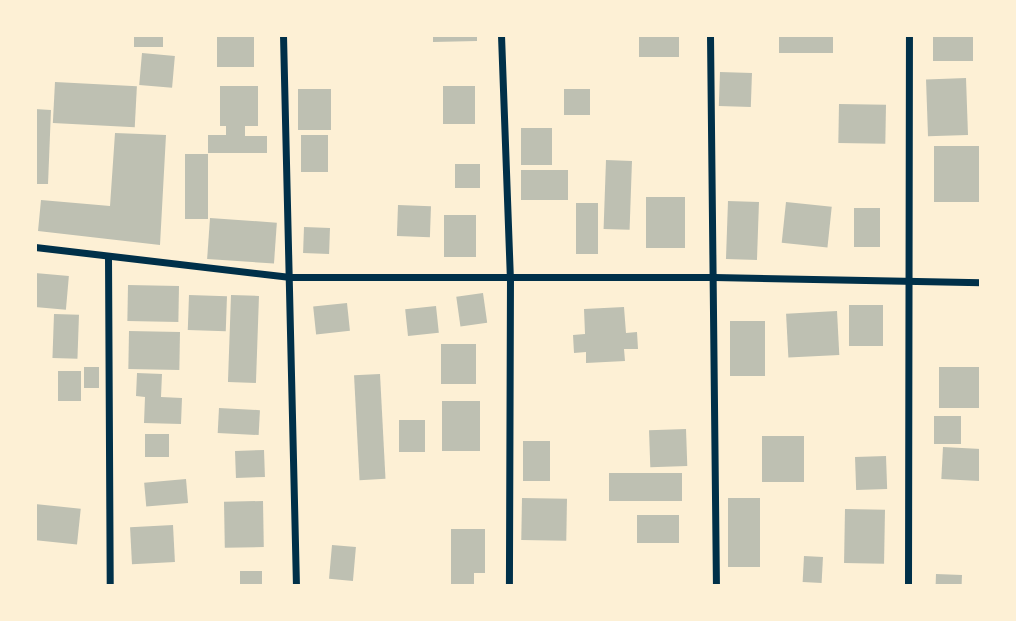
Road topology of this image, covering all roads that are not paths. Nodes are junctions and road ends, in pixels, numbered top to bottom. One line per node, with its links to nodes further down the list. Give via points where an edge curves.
1 (283, 35): 8 (street)
2 (501, 35): 7 (street)
3 (710, 35): 9 (street)
4 (909, 35): 10 (street)
5 (35, 247): 6 (street)
6 (108, 256): 8 (street); 12 (street)
7 (510, 276): 8 (street); 9 (street); 14 (street)
8 (290, 277): 13 (street)
9 (714, 277): 10 (street); 15 (street)
10 (906, 282): 11 (street); 16 (street)
11 (981, 282)
12 (110, 586)
13 (296, 586)
14 (509, 586)
15 (716, 586)
16 (908, 586)

